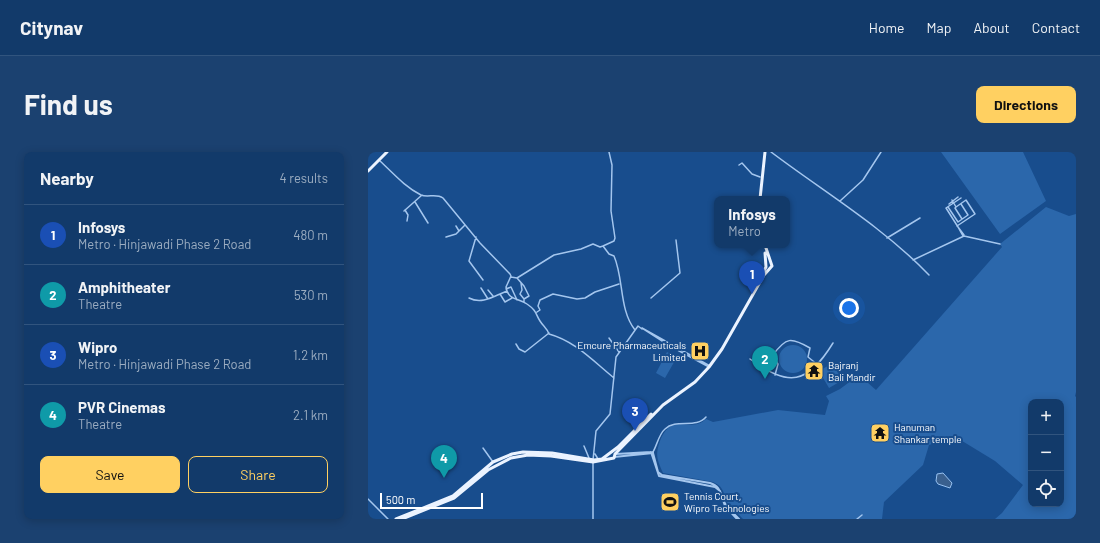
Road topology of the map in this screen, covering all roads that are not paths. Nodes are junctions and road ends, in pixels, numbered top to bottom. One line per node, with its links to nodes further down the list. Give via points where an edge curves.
1 (387, 152): 6 (main road)
2 (609, 152): 36 (street, via 612,165 611,211 615,238)
3 (764, 152): 9 (main road); 12 (main road)
4 (771, 152): 14 (street)
5 (881, 152): 14 (street, via 863,180)
6 (380, 161): 8 (main road); 10 (street, via 406,185)
7 (739, 165): 9 (street, via 742,163 752,174)
8 (369, 169)
9 (760, 176): 11 (main road)
10 (422, 195): 16 (street); 26 (street, via 441,196)
11 (759, 196)
12 (759, 196)
13 (961, 198): 15 (street)
14 (840, 201): 33 (street)
15 (953, 201): 18 (street); 19 (street, via 947,209)
16 (415, 202): 24 (street, via 404,210 408,215); 25 (street)
17 (961, 204): 18 (street); 20 (street); 23 (street, via 966,200 975,213)
18 (956, 207): 22 (street)
19 (952, 215): 22 (street, via 957,222); 28 (street)
20 (967, 216): 22 (street); 23 (street)
21 (920, 218): 33 (street)
22 (962, 219)
23 (969, 219): 28 (street)
24 (407, 221)
25 (428, 223)
26 (466, 225): 29 (street); 32 (street)
27 (456, 226): 29 (street)
28 (958, 226): 30 (street)
29 (460, 231): 31 (street, via 454,236)
30 (963, 236): 35 (street); 39 (street)
31 (446, 237)
32 (476, 237): 43 (street); 45 (street, via 469,261)
33 (887, 238): 39 (street)
34 (676, 240): 56 (street, via 680,273)
35 (1000, 244)
36 (603, 246): 44 (street, via 593,244 554,255); 47 (street, via 617,262)
37 (764, 248): 41 (main road)
38 (765, 248): 40 (main road)
39 (913, 260): 42 (street)
40 (770, 262): 41 (main road); 41 (main road, via 772,266)
41 (767, 266): 69 (main road)
42 (929, 275)
43 (511, 277): 44 (street); 51 (street)
44 (517, 278): 46 (street)
45 (483, 280)
46 (521, 283): 58 (street, via 520,294); 58 (street, via 529,296)
47 (619, 284): 61 (street, via 585,298 550,295 540,300 540,310); 62 (street, via 629,324)
48 (481, 288): 57 (street)
49 (488, 290): 53 (street)
50 (513, 290): 51 (street); 51 (street, via 511,287); 59 (street)
51 (507, 291): 52 (street); 55 (street)
52 (500, 294): 53 (street); 55 (street, via 505,302)
53 (493, 296): 57 (street)
54 (469, 298): 57 (street, via 476,302)
55 (512, 298): 59 (street)
56 (651, 298)
57 (488, 299)
58 (524, 299): 60 (street)
59 (517, 300): 60 (street)
60 (524, 302): 61 (street)
61 (537, 312): 63 (street, via 540,322)
62 (634, 330): 67 (street); 69 (street, via 638,326)
63 (549, 333): 66 (street, via 525,352 519,350); 72 (street, via 571,343)
64 (609, 338): 67 (street)
65 (833, 343): 70 (street)
66 (516, 344)
67 (619, 352): 72 (street, via 616,357)
68 (750, 359): 71 (street)
69 (709, 366): 76 (main road, via 695,382 663,406); 79 (main road, via 663,403)
70 (818, 366): 71 (street, via 797,377); 71 (street, via 808,358 810,348 789,340 784,342 773,356 778,364)
71 (775, 375)
72 (614, 378): 83 (street, via 610,414 596,431)
73 (706, 417): 77 (street, via 700,422 668,426)
74 (584, 446): 83 (street)
75 (483, 448): 84 (street)
76 (620, 448): 79 (main road); 80 (street)
77 (652, 452): 79 (street); 80 (street); 91 (street, via 661,475 716,485 725,504)
78 (595, 454): 82 (street)
79 (614, 454): 80 (street); 81 (main road); 81 (main road)
80 (622, 454)
81 (609, 457): 82 (main road); 83 (main road, via 602,462)
82 (598, 460): 83 (main road)
83 (592, 461): 84 (main road, via 555,453 523,452); 89 (main road, via 542,455 511,458 488,470 454,498); 90 (street)
84 (493, 462): 88 (main road, via 453,496)
85 (368, 499): 87 (street)
86 (862, 515): 92 (street)
87 (388, 519)
88 (396, 519)
89 (402, 519)
90 (593, 519)
91 (738, 519)
92 (857, 519)

